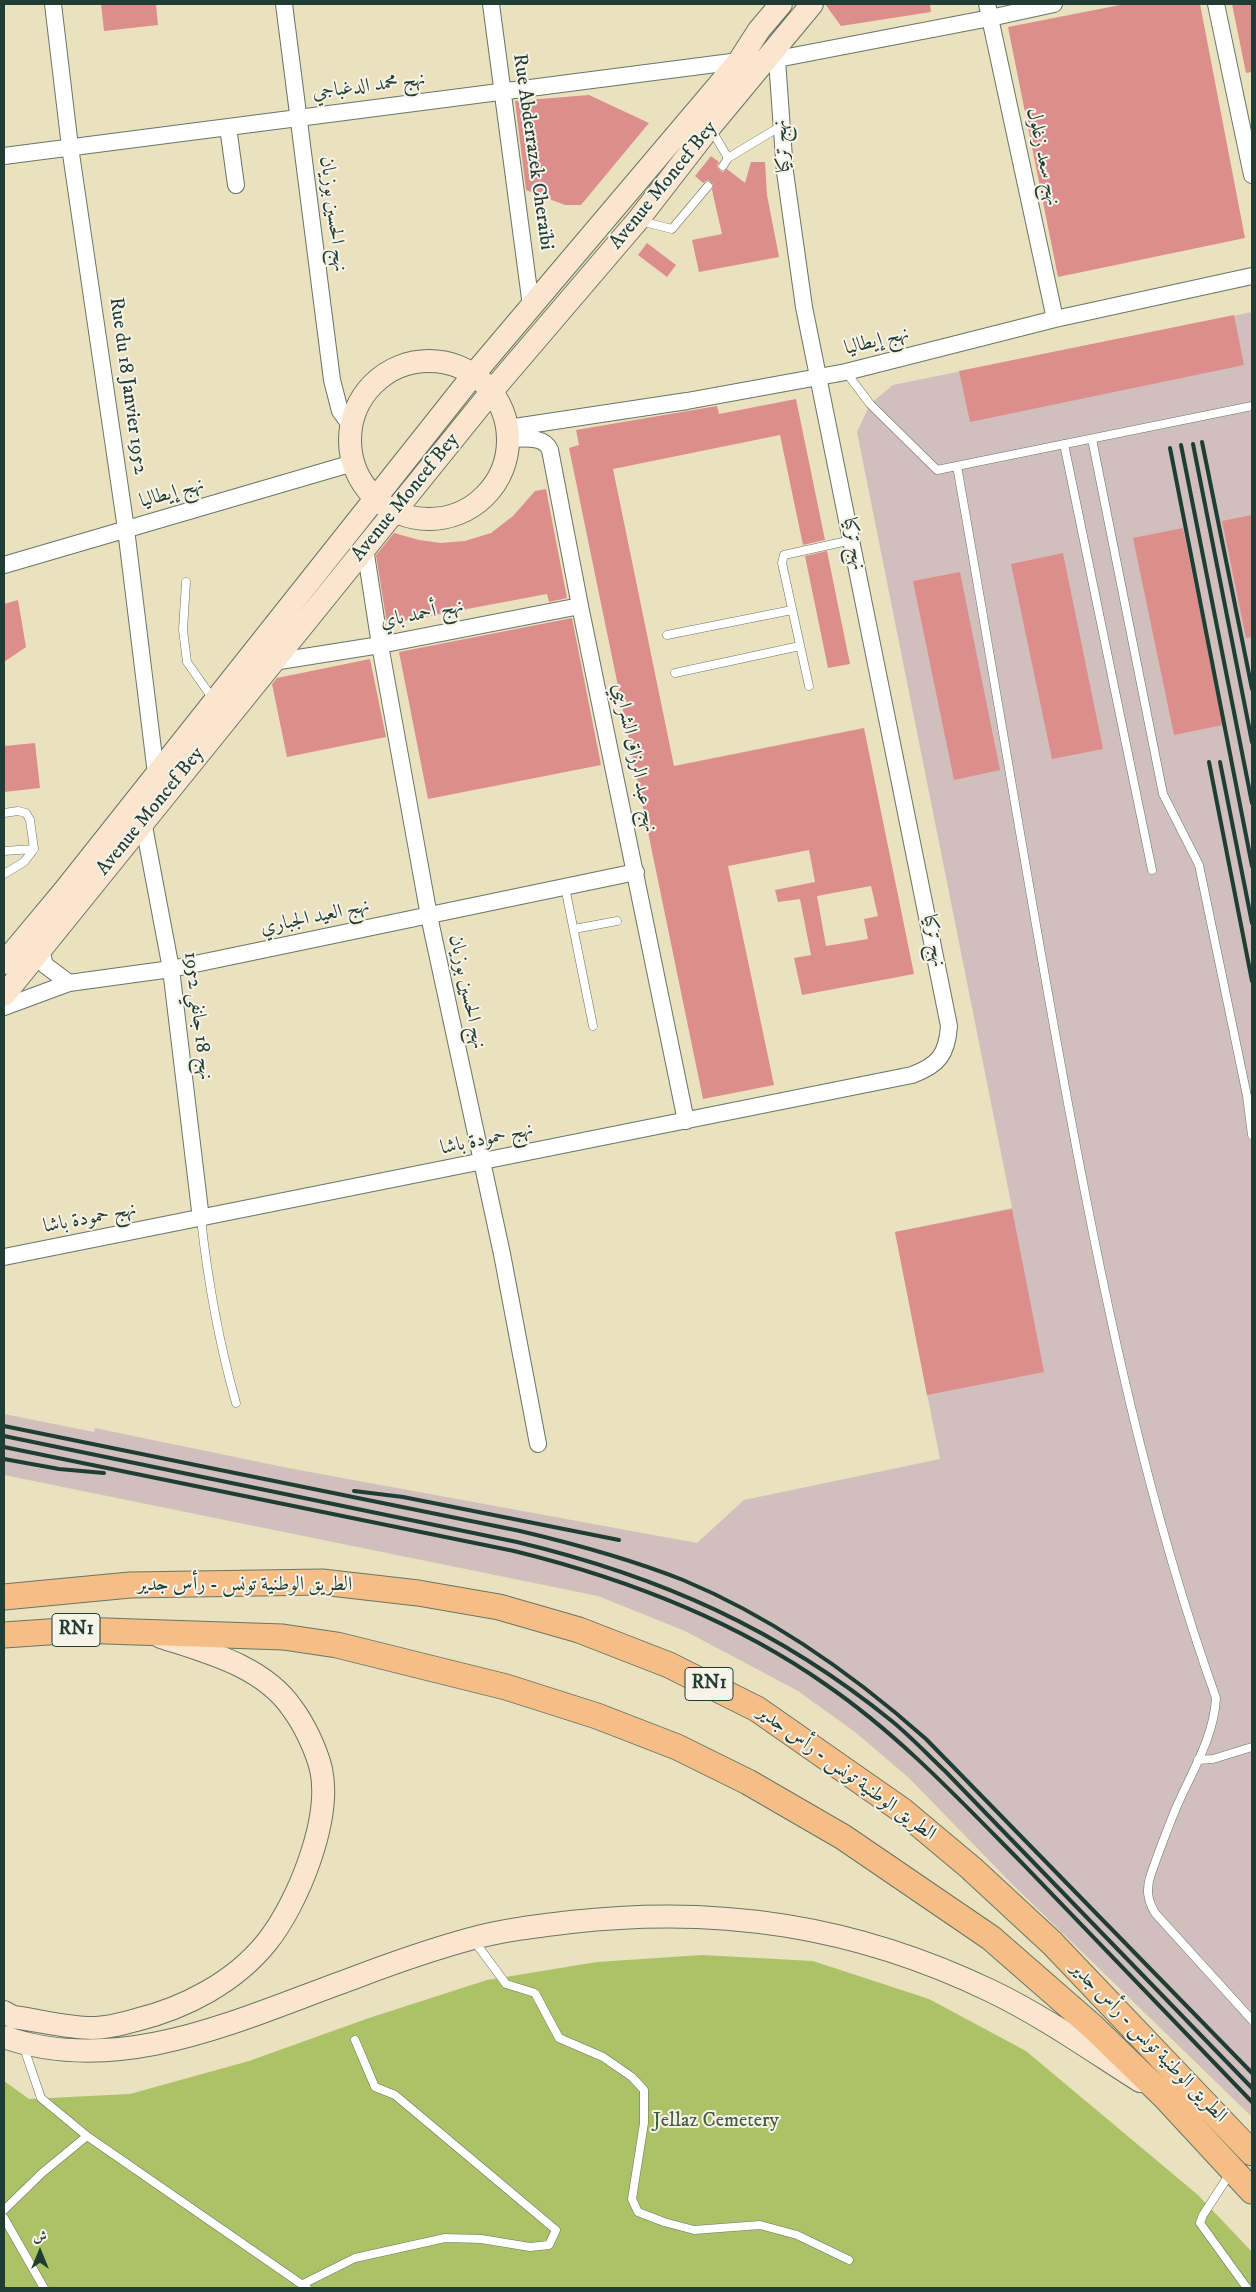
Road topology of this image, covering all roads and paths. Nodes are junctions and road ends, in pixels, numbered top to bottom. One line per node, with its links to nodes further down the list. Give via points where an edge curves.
1 (53, 4): 18 (street, Rue du 18 Janvier 1952)
2 (284, 4): 14 (street, نهج الحسين بوزيان)
3 (491, 4): 13 (street, Rue Abderrazek Cheraïbi)
4 (757, 4): 10 (main road, نهج تركيا)
5 (781, 4): 10 (main road, Avenue Moncef Bey)
6 (812, 4): 12 (main road, Avenue Moncef Bey)
7 (1054, 4): 9 (street)
8 (1216, 4): 19 (street)
9 (989, 11): 12 (street); 29 (street, نهج سعد زغلول)
10 (759, 30): 11 (main road, Avenue Moncef Bey); 12 (main road, نهج تركيا)
11 (739, 60): 13 (street, نهج محمد الدغباجي); 28 (main road, Avenue Moncef Bey)
12 (772, 60): 15 (street, نهج تركيا); 17 (main road, Avenue Moncef Bey)
13 (502, 92): 14 (street, نهج محمد الدغباجي); 28 (street, Rue Abderrazek Cheraïbi)
14 (298, 118): 16 (street, نهج محمد الدغباجي); 35 (street, نهج الحسين بوزيان, via 332,380 340,412)
15 (781, 126): 21 (lane); 32 (street, نهج تركيا, via 804,307)
16 (228, 127): 18 (street, نهج محمد الدغباجي); 24 (street)
17 (710, 127): 21 (lane); 26 (main road, Avenue Moncef Bey)
18 (70, 147): 20 (street, نهج محمد الدغباجي); 43 (street, Rue du 18 Janvier 1952)
19 (1250, 150): 23 (street)
20 (4, 156)
21 (728, 158): 22 (lane)
22 (723, 166)
23 (1252, 175)
24 (236, 185)
25 (708, 186): 26 (lane, via 672,229)
26 (638, 220): 33 (main road, Avenue Moncef Bey)
27 (1252, 276): 29 (street, نهج إيطاليا)
28 (531, 306): 31 (main road, Avenue Moncef Bey)
29 (1056, 319): 30 (street, نهج إيطاليا)
30 (846, 372): 32 (street, نهج إيطاليا); 40 (lane, via 870,404 937,470)
31 (474, 374): 33 (main road); 35 (main road, via 445,362 414,362 384,374 362,396); 41 (main road, Avenue Moncef Bey)
32 (820, 376): 36 (street, نهج إيطاليا); 44 (street, نهج تركيا)
33 (492, 391): 36 (main road, via 502,408); 42 (main road, Avenue Moncef Bey)
34 (1252, 406): 37 (lane)
35 (350, 426): 39 (main road, via 349,445)
36 (508, 434): 42 (main road, via 505,466 492,489 472,507 447,517 420,519); 48 (street, نهج عبد الرزاق الشرايبي, via 538,439 550,450)
37 (1092, 439): 38 (lane); 78 (lane, via 1164,794 1199,865 1248,1096)
38 (1064, 444): 40 (lane); 62 (lane)
39 (353, 463): 41 (main road); 43 (street, نهج إيطاليا)
40 (957, 466): 90 (lane, via 1009,760 1034,925 1094,1244 1151,1492 1216,1698 1215,1714)
41 (375, 499): 42 (main road); 56 (main road, Avenue Moncef Bey)
42 (395, 512): 45 (main road, Avenue Moncef Bey)
43 (126, 529): 46 (street, نهج إيطاليا); 57 (street, Rue du 18 Janvier 1952)
44 (852, 540): 49 (lane, via 784,555 782,563); 76 (street, نهج تركيا)
45 (365, 548): 51 (street, نهج الحسين بوزيان); 53 (main road, Avenue Moncef Bey)
46 (4, 565)
47 (186, 582): 56 (lane, via 185,654)
48 (580, 606): 51 (street, نهج أحمد باي); 63 (street, نهج عبد الرزاق الشرايبي)
49 (792, 610): 50 (lane); 52 (lane)
50 (667, 635)
51 (380, 644): 53 (street, نهج أحمد باي); 66 (street, نهج الحسين بوزيان)
52 (800, 646): 54 (lane); 55 (lane)
53 (272, 662): 59 (main road, Avenue Moncef Bey)
54 (674, 673)
55 (809, 686)
56 (214, 701): 57 (main road, Avenue Moncef Bey)
57 (156, 774): 70 (main road, Avenue Moncef Bey)
58 (4, 813): 60 (lane, via 26,813)
59 (143, 821): 69 (main road, Avenue Moncef Bey); 71 (street, نهج 18 جانفي 1952)
60 (34, 849): 61 (lane); 64 (lane, via 24,862)
61 (4, 851)
62 (1152, 870)
63 (636, 872): 65 (street, نهج العيد الجباري); 77 (street, نهج عبد الرزاق الشرايبي)
64 (4, 874)
65 (565, 887): 66 (street, نهج العيد الجباري); 68 (lane)
66 (428, 916): 71 (street, نهج العيد الجباري); 79 (street, نهج الحسين بوزيان)
67 (617, 921): 68 (lane)
68 (574, 929): 75 (lane)
69 (41, 950): 72 (street, via 46,965); 73 (main road, Avenue Moncef Bey)
70 (4, 963)
71 (171, 969): 72 (street, نهج العيد الجباري); 80 (street, نهج 18 جانفي 1952)
72 (69, 983): 74 (street, نهج العيد الجباري)
73 (4, 996)
74 (4, 1007)
75 (593, 1026)
76 (949, 1026): 77 (street, نهج حمودة باشا, via 944,1052 927,1070 912,1076)
77 (686, 1121): 79 (street, نهج حمودة باشا)
78 (1252, 1135)
79 (481, 1163): 80 (street, نهج حمودة باشا); 83 (street, نهج الحسين بوزيان)
80 (201, 1219): 81 (street, نهج حمودة باشا); 82 (lane, via 217,1325)
81 (4, 1257)
82 (236, 1403)
83 (538, 1444)
84 (4, 1580): 85 (main road)
85 (130, 1584): 86 (main road, الطريق الوطنية تونس - رأس جدير / RN1); 98 (main road, الطريق الوطنية تونس - رأس جدير / RN1, via 322,1582 418,1593 499,1607 579,1630 669,1664 748,1704 903,1811 971,1868 1052,1943)
86 (4, 1597)
87 (149, 1633): 88 (main road, الطريق الوطنية تونس - رأس جدير / RN1, via 77,1630); 92 (main road, via 221,1656 270,1685 292,1707 321,1770 322,1802 317,1836 304,1877 288,1910 266,1943 223,1982 163,2014 92,2028 13,2017); 96 (main road, الطريق الوطنية تونس - رأس جدير / RN1, via 283,1637 337,1645 506,1687 597,1716 677,1747 748,1782 843,1837 991,1938 1093,2027)
88 (4, 1635)
89 (1252, 1747): 90 (lane, via 1213,1759)
90 (1198, 1760): 93 (lane, via 1147,1884 1147,1899)
91 (472, 1938): 94 (main road, via 266,2011 163,2043 134,2049 76,2051); 96 (main road, via 536,1926 646,1917 759,1921 814,1930 931,1964 992,1991 1041,2018); 103 (lane, via 506,1984 535,1993 559,2038 602,2057 632,2077 644,2090 644,2123 632,2199 638,2212 694,2230 760,2225 797,2235)
92 (4, 2012)
93 (1252, 2020)
94 (13, 2040): 97 (lane, via 41,2098)
95 (355, 2040): 104 (lane, via 375,2087 395,2096 556,2230 550,2245 530,2247 481,2239 445,2238 355,2258)
96 (1165, 2097): 99 (main road, الطريق الوطنية تونس - رأس جدير / RN1)
97 (87, 2136): 101 (lane); 104 (lane)
98 (1252, 2153)
99 (1232, 2170): 100 (main road, الطريق الوطنية تونس - رأس جدير / RN1); 106 (lane, via 1200,2224)
100 (1252, 2191)
101 (4, 2210)
102 (4, 2218): 105 (lane)
103 (849, 2260)
104 (305, 2286)
105 (44, 2288)
106 (1247, 2288)

